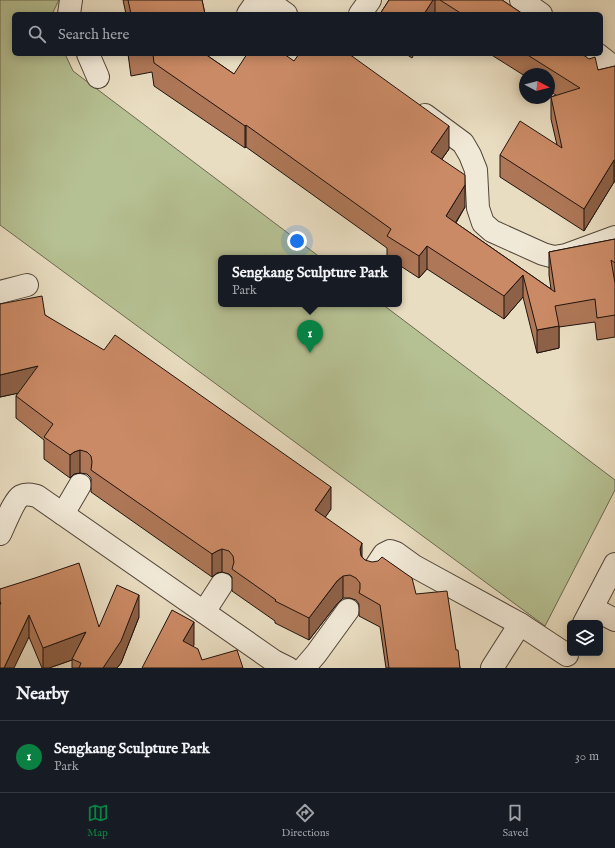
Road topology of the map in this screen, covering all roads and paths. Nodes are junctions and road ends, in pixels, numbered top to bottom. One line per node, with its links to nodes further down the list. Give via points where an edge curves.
1 (71, 0): 4 (street)
2 (370, 0): 7 (street)
3 (521, 0): 8 (street)
4 (68, 12)
5 (249, 12): 6 (street, via 255,4 262,1)
6 (283, 12)
7 (361, 12)
8 (538, 12)
9 (89, 56): 12 (street)
10 (600, 56): 11 (street)
11 (615, 68)
12 (98, 77)
13 (409, 104): 14 (street, via 450,139 464,143 476,170 478,208 483,223 492,231 554,257)
14 (615, 237)
15 (27, 286): 16 (street)
16 (0, 292)
17 (80, 484): 18 (street)
18 (63, 514): 19 (street, via 37,496 21,496 16,500); 24 (street)
19 (0, 534)
20 (615, 564): 25 (street)
21 (372, 572): 27 (street, via 384,554 396,553 414,566)
22 (222, 584): 24 (street)
23 (348, 610): 29 (street)
24 (204, 612): 30 (street)
25 (588, 615): 26 (street)
26 (615, 620)
27 (520, 624): 28 (street); 31 (street)
28 (566, 657)
29 (314, 663)
30 (278, 666)
31 (492, 668)

